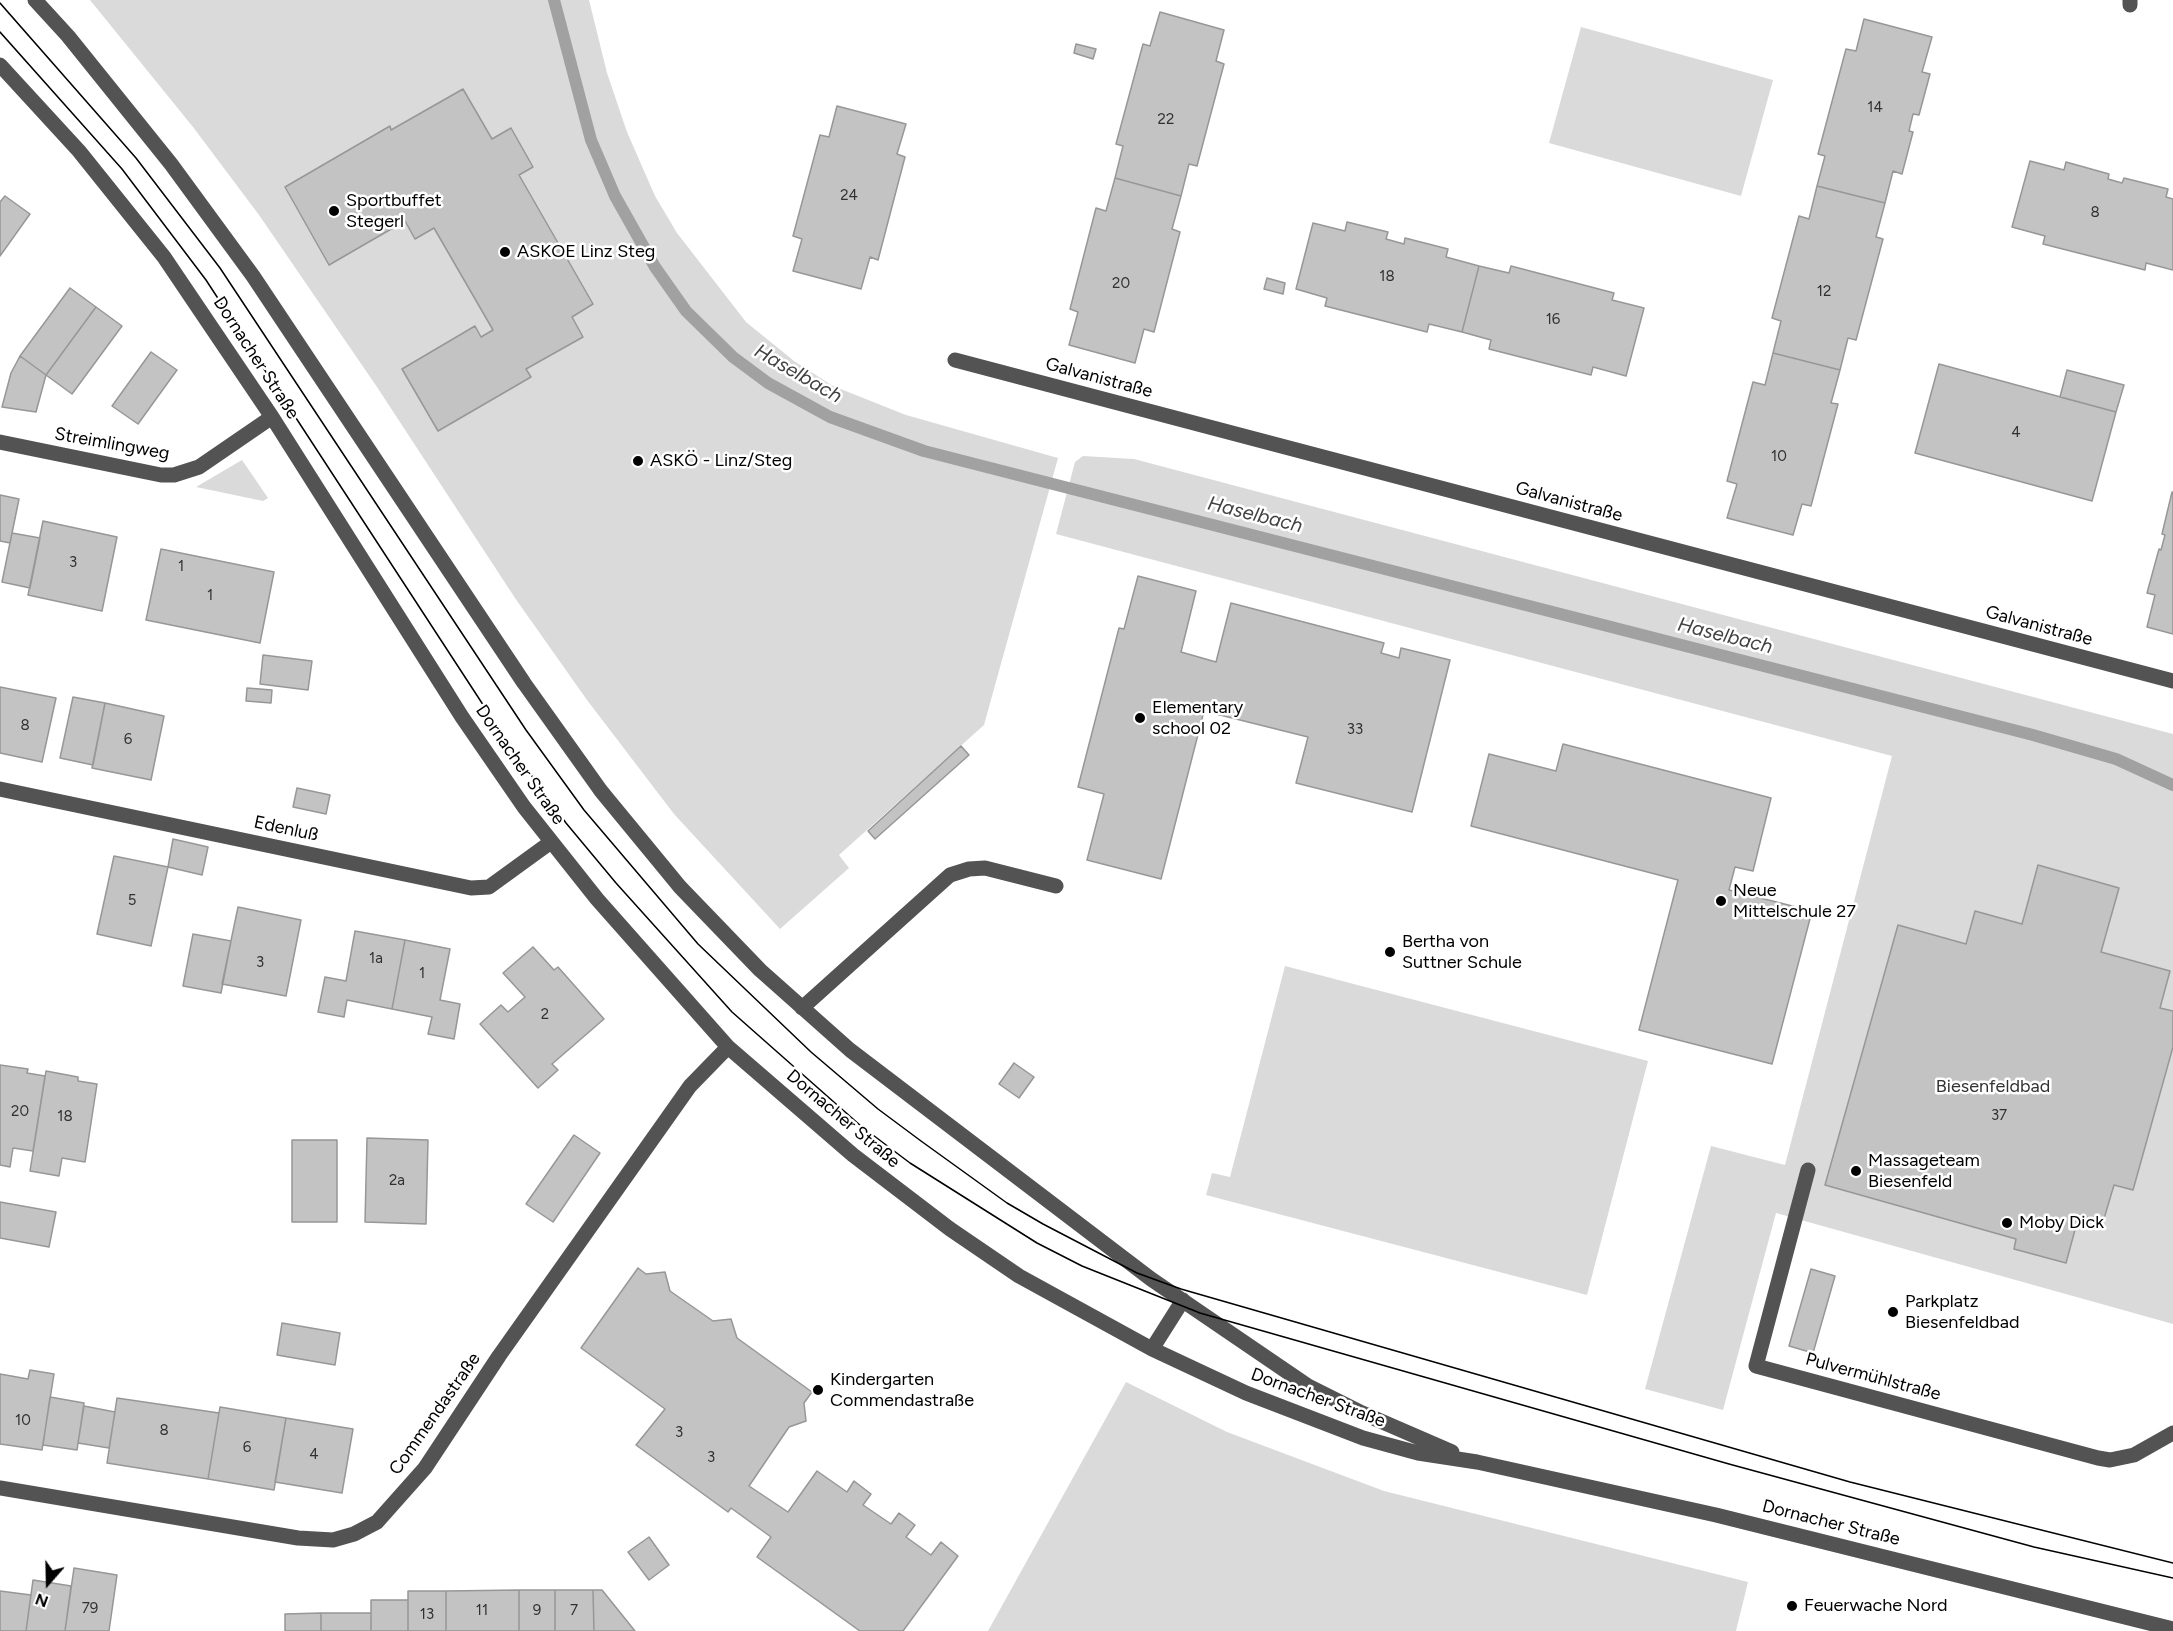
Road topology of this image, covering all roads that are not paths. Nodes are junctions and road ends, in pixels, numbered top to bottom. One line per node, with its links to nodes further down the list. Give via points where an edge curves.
1 (35, 0): 10 (street, Dornacher Straße, via 171,164 253,276 530,692 601,791 680,887)
2 (0, 65): 4 (street, Dornacher Straße, via 130,212)
3 (955, 360): 6 (street, Galvanistraße)
4 (272, 417): 5 (street, Streimlingweg, via 199,467 174,475); 8 (street, Dornacher Straße, via 462,717)
5 (0, 442)
6 (2173, 681)
7 (0, 789): 8 (street, Edenluß, via 471,888 489,887)
8 (550, 842): 11 (street, Dornacher Straße, via 644,955)
9 (1056, 886): 10 (street, via 986,868 950,875)
10 (802, 1008): 13 (street, Dornacher Straße, via 936,1117)
11 (728, 1047): 14 (street, Dornacher Straße, via 853,1155 950,1229 1028,1282); 17 (street, Commendastraße, via 690,1086 425,1467 377,1522 333,1540 298,1538)
12 (1808, 1170): 15 (street, Pulvermühlstraße, via 1756,1366 2110,1460 2134,1455)
13 (1183, 1300): 14 (street); 16 (street, Dornacher Straße, via 1308,1386)
14 (1152, 1349): 16 (street, Dornacher Straße, via 1246,1393 1353,1434 1418,1453)
15 (2173, 1433)
16 (1477, 1462): 18 (street, Dornacher Straße, via 1828,1541)
17 (0, 1488)
18 (2173, 1629)

